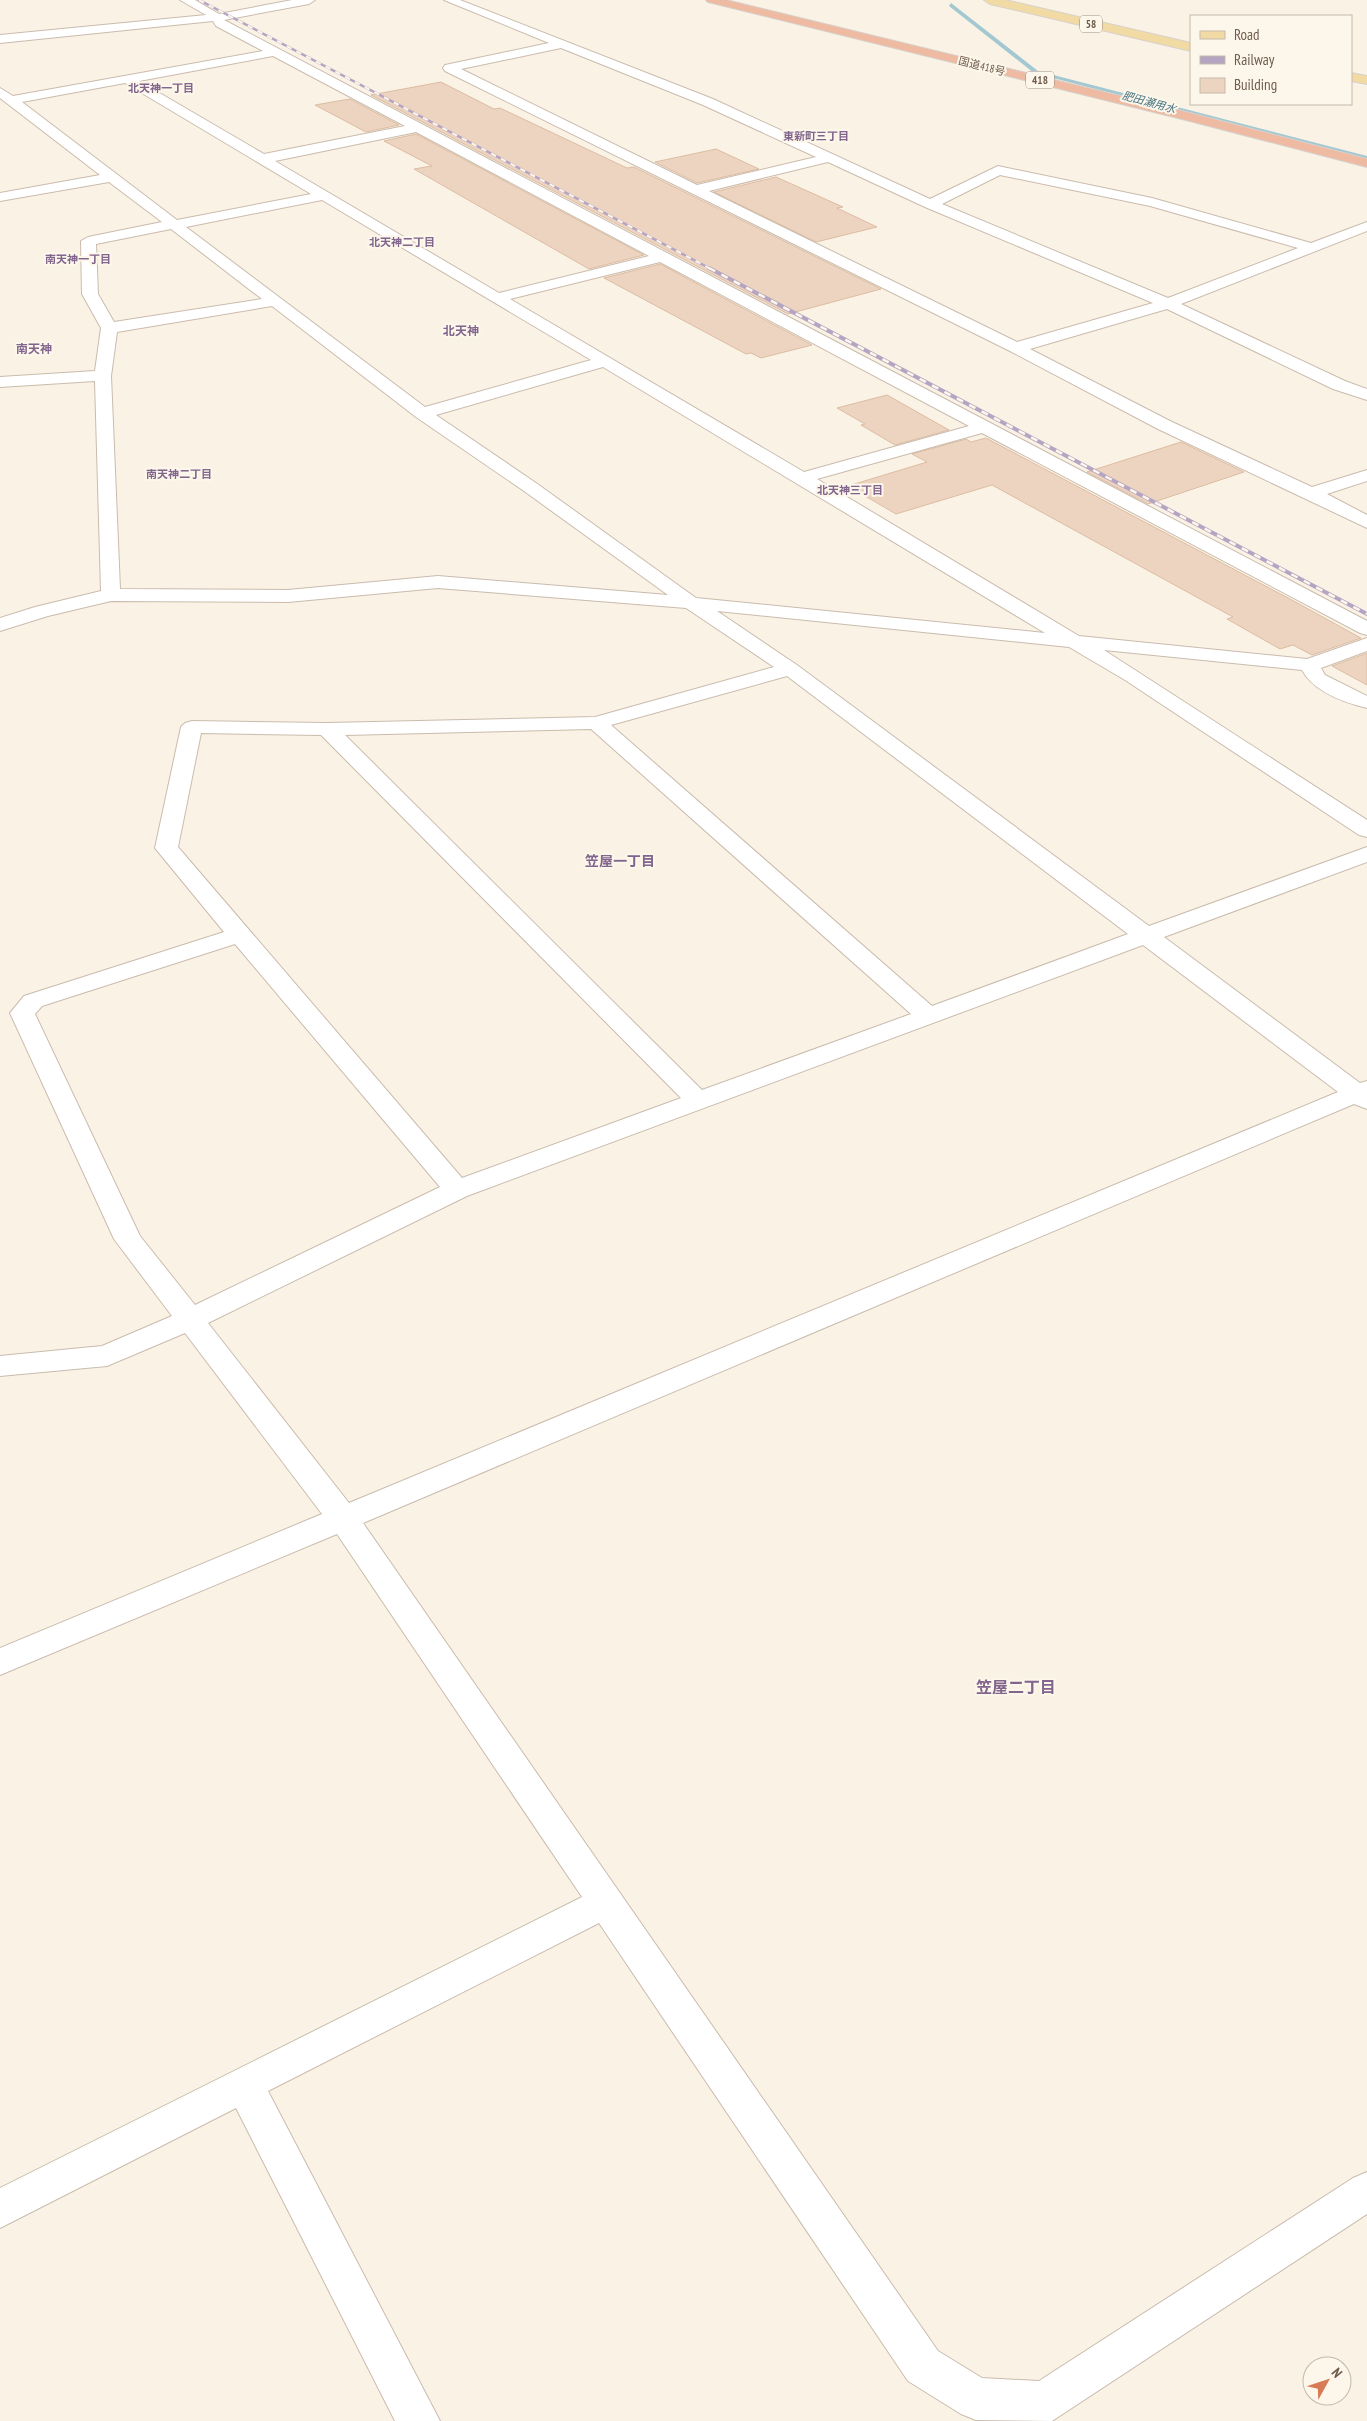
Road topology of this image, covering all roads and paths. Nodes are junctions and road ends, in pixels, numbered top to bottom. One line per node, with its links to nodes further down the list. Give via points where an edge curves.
1 (186, 0): 8 (street)
2 (309, 0): 7 (street)
3 (450, 0): 10 (street)
4 (712, 0): 21 (highway, 国道418号 / 418)
5 (990, 0): 11 (main road, 58)
6 (240, 4): 7 (street)
7 (257, 12): 8 (street)
8 (217, 18): 9 (street); 12 (street, via 220,23)
9 (0, 39)
10 (563, 44): 19 (street, via 708,102); 23 (street, via 449,68)
11 (1190, 47)
12 (276, 52): 14 (street); 18 (street)
13 (1352, 77): 15 (main road)
14 (127, 79): 17 (street); 20 (street)
15 (1367, 80)
16 (0, 92): 17 (street)
17 (12, 100): 22 (street)
18 (419, 127): 20 (street); 30 (street)
19 (829, 158): 23 (street); 26 (street)
20 (262, 159): 25 (street)
21 (1367, 163)
22 (112, 177): 24 (street); 27 (street)
23 (698, 189): 35 (street)
24 (0, 196)
25 (323, 196): 27 (street); 31 (street)
26 (930, 204): 29 (street, via 998,170 1152,202); 33 (street)
27 (178, 225): 32 (street); 34 (street, via 88,241 90,294)
28 (1367, 226): 29 (street)
29 (1314, 248): 33 (street)
30 (661, 257): 31 (street); 41 (street)
31 (496, 298): 36 (street)
32 (277, 301): 34 (street); 40 (street)
33 (1168, 304): 35 (street); 39 (street, via 1339,385)
34 (109, 328): 37 (street)
35 (1016, 348): 44 (street, via 1164,426)
36 (604, 362): 40 (street); 43 (street)
37 (103, 376): 38 (street); 46 (street)
38 (0, 382)
39 (1367, 395)
40 (422, 412): 47 (street)
41 (983, 427): 43 (street); 49 (street)
42 (1367, 475): 44 (street)
43 (802, 478): 50 (street)
44 (1311, 493): 45 (street)
45 (1367, 522)
46 (111, 595): 47 (street, via 288,596 438,582); 48 (street, via 42,611)
47 (691, 603): 50 (street); 53 (street)
48 (0, 625)
49 (1367, 629)
50 (1071, 641): 52 (street); 57 (street, via 1132,676)
51 (1367, 644): 52 (street)
52 (1309, 665): 54 (street, via 1317,678)
53 (790, 669): 55 (street); 59 (street)
54 (1367, 702)
55 (596, 723): 56 (street); 61 (street)
56 (327, 729): 60 (street, via 192,727 166,848); 63 (street)
57 (1367, 830)
58 (1367, 854): 59 (street)
59 (1145, 934): 61 (street); 62 (street)
60 (238, 935): 64 (street); 65 (street, via 33,1001 22,1013 128,1239)
61 (928, 1016): 63 (street)
62 (1364, 1095): 67 (street)
63 (698, 1100): 64 (street)
64 (458, 1190): 65 (street)
65 (191, 1319): 66 (street, via 108,1356); 67 (street)
66 (0, 1366)
67 (343, 1518): 68 (street); 69 (street)
68 (0, 1662)
69 (606, 1902): 70 (street); 73 (street, via 923,2366)
70 (244, 2084): 72 (street); 74 (street)
71 (1367, 2190): 73 (street, via 1044,2403)
72 (0, 2209)
73 (976, 2410)
74 (418, 2421)

